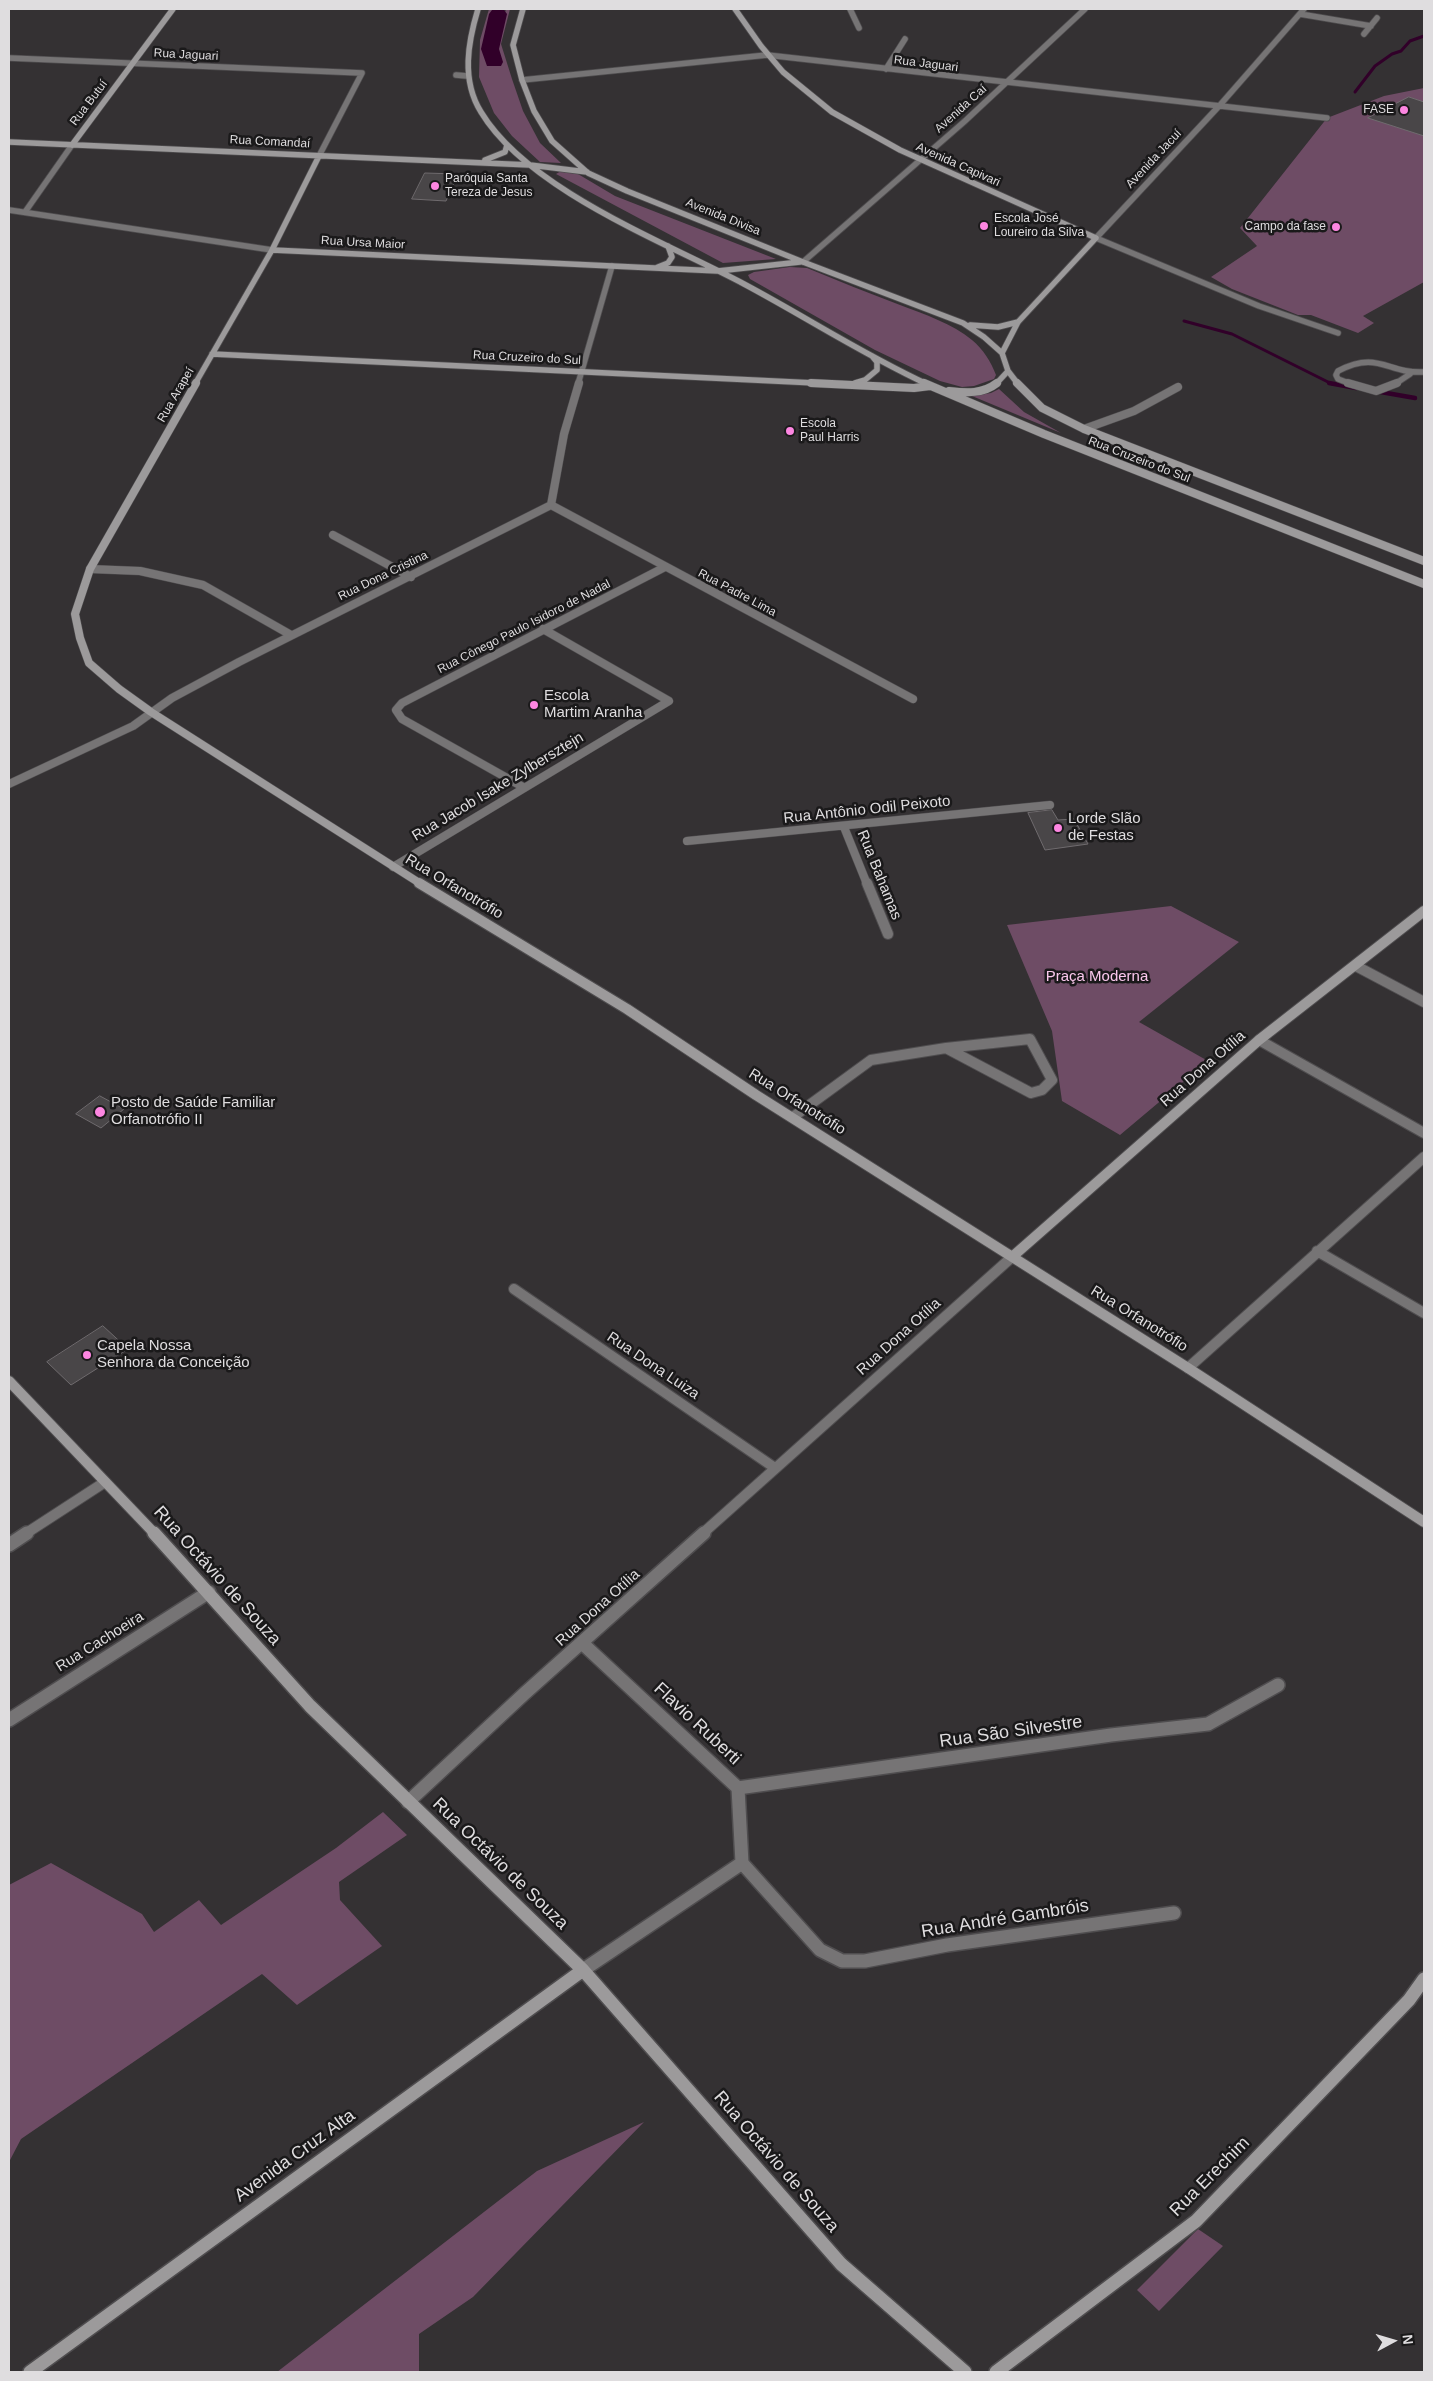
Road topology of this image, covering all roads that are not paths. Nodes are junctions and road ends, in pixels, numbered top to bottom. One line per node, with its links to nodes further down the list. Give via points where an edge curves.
1 (172, 9): 15 (street, Rua Butuí)
2 (478, 9): 19 (street, via 469,36)
3 (523, 9): 20 (street, Avenida Divisa, via 513,45)
4 (735, 9): 13 (street, Avenida Capivari)
5 (850, 9): 10 (street)
6 (1086, 9): 21 (street, Avenida Caí)
7 (1302, 11): 9 (street); 22 (street, Avenida Jacuí)
8 (1377, 18): 9 (street)
9 (1371, 26): 11 (street)
10 (859, 28)
11 (1364, 34)
12 (905, 39): 16 (street)
13 (767, 55): 16 (street, Rua Jaguari); 20 (street, Rua Jaguari); 28 (street, Avenida Capivari, via 791,80 845,121)
14 (9, 58): 15 (street, Rua Jaguari)
15 (134, 63): 17 (street, Rua Jaguari); 25 (street, Rua Butuí)
16 (886, 69): 21 (street, Rua Jaguari)
17 (362, 73): 27 (street, Rua Arapeí)
18 (456, 75): 19 (street)
19 (467, 76): 26 (street, via 481,112)
20 (522, 80): 31 (street, Avenida Divisa, via 534,111 552,141)
21 (1006, 84): 22 (street, Rua Jaguari); 28 (street, Avenida Caí)
22 (1220, 105): 23 (street, Rua Jaguari); 34 (street, Avenida Jacuí)
23 (1327, 118)
24 (9, 142): 25 (street, Rua Comandaí)
25 (72, 145): 27 (street, Rua Comandaí); 33 (street, Rua Butuí)
26 (507, 145): 29 (street, via 501,155); 30 (street)
27 (319, 156): 29 (street, Rua Comandaí); 36 (street, Rua Arapeí)
28 (919, 161): 34 (street, Avenida Capivari); 37 (street, Avenida Caí)
29 (467, 162): 30 (street, Rua Comandaí)
30 (530, 165): 31 (street, Rua Comandaí); 35 (street, via 578,197)
31 (588, 173): 37 (street, Avenida Divisa)
32 (9, 210): 33 (street, Rua Ursa Maior)
33 (25, 212): 36 (street, Rua Ursa Maior)
34 (1096, 238): 41 (street, Avenida Jacuí); 43 (street, Avenida Capivari, via 1259,306)
35 (668, 246): 39 (street, via 672,257 668,263); 40 (street)
36 (272, 250): 38 (street, Rua Ursa Maior); 45 (street, Rua Arapeí)
37 (803, 262): 40 (street, Rua Ursa Maior); 42 (street, Avenida Divisa)
38 (612, 266): 39 (street, Rua Ursa Maior); 48 (street)
39 (652, 268): 40 (street, Rua Ursa Maior)
40 (718, 270): 46 (street)
41 (1018, 322): 42 (street, via 998,327); 44 (street, Avenida Jacuí)
42 (963, 323): 44 (street, Avenida Divisa)
43 (1338, 333)
44 (1002, 353): 47 (street)
45 (212, 354): 48 (street, Rua Cruzeiro do Sul); 59 (street, Rua Arapeí)
46 (872, 356): 51 (street, Rua Cruzeiro do Sul, via 877,362 874,375); 52 (street)
47 (1008, 371): 52 (street, via 996,386 986,390 957,392); 54 (street, Rua Cruzeiro do Sul, via 1023,392 1042,408)
48 (582, 372): 51 (street, Rua Cruzeiro do Sul); 55 (street, via 564,434)
49 (1424, 372): 50 (street)
50 (1410, 374): 50 (street, via 1390,389 1378,391 1338,379 1336,375 1344,368 1367,360 1379,361)
51 (841, 385): 52 (street, Rua Cruzeiro do Sul)
52 (930, 386): 61 (street, Rua Cruzeiro do Sul)
53 (1178, 387): 54 (street, via 1134,411)
54 (1084, 429): 57 (street, Rua Cruzeiro do Sul)
55 (551, 505): 58 (street, Rua Padre Lima); 60 (street, Rua Dona Cristina)
56 (333, 535): 60 (street)
57 (1424, 561)
58 (665, 568): 62 (street, Rua Cônego Paulo Isidoro de Nadal); 64 (street, Rua Padre Lima)
59 (90, 569): 63 (street, via 140,571 203,585); 65 (street, Rua Arapeí, via 75,614 89,663)
60 (411, 577): 63 (street, Rua Dona Cristina)
61 (1424, 584)
62 (543, 629): 67 (street, Rua Jacob Isake Zylbersztejn, via 669,701); 67 (street, Rua Cônego Paulo Isidoro de Nadal, via 402,703 396,710 402,719)
63 (291, 635): 65 (street, Rua Dona Cristina)
64 (913, 699)
65 (151, 712): 66 (street, Rua Dona Cristina, via 133,726); 71 (street, Rua Orfanotrófio)
66 (9, 784)
67 (523, 788): 71 (street, Rua Jacob Isake Zylbersztejn)
68 (1050, 805): 69 (street, Rua Antônio Odil Peixoto)
69 (844, 826): 70 (street, Rua Antônio Odil Peixoto); 73 (street, Rua Bahamas)
70 (687, 841)
71 (393, 867): 78 (street, Rua Orfanotrófio, via 627,1009)
72 (1424, 913): 74 (street, Rua Dona Otília)
73 (888, 934)
74 (1356, 966): 75 (street); 76 (street, Rua Dona Otília)
75 (1424, 1002)
76 (1259, 1040): 79 (street); 82 (street, Rua Dona Otília)
77 (946, 1048): 77 (street, via 1030,1039 1052,1080 1036,1092 1028,1093); 78 (street, via 871,1060)
78 (793, 1117): 82 (street, Rua Orfanotrófio)
79 (1424, 1133)
80 (1424, 1157): 81 (street)
81 (1317, 1251): 84 (street); 85 (street)
82 (1012, 1257): 85 (street, Rua Orfanotrófio); 87 (street, Rua Dona Otília)
83 (514, 1289): 87 (street, Rua Dona Luiza)
84 (1424, 1313)
85 (1188, 1368): 89 (street, Rua Orfanotrófio)
86 (9, 1381): 88 (street, Rua Octávio de Souza)
87 (775, 1468): 92 (street, Rua Dona Otília)
88 (105, 1482): 90 (street); 91 (street, Rua Octávio de Souza)
89 (1424, 1522)
90 (9, 1545)
91 (209, 1592): 94 (street, Rua Cachoeira); 96 (street, Rua Octávio de Souza, via 310,1706)
92 (582, 1643): 95 (street, Flavio Ruberti); 96 (street, Rua Dona Otília)
93 (1278, 1685): 95 (street, Rua São Silvestre, via 1208,1724)
94 (9, 1720)
95 (738, 1788): 97 (street, Flavio Ruberti)
96 (408, 1802): 99 (street, Rua Octávio de Souza)
97 (742, 1863): 98 (street, Rua André Gambróis, via 820,1950 842,1961 865,1961 947,1945); 99 (street)
98 (1174, 1913)
99 (583, 1970): 101 (street, Avenida Cruz Alta); 102 (street, Rua Octávio de Souza, via 841,2264)
100 (1424, 1979): 103 (street, Rua Erechim, via 1409,2000 1196,2221)
101 (30, 2372)
102 (965, 2372)
103 (996, 2372)

